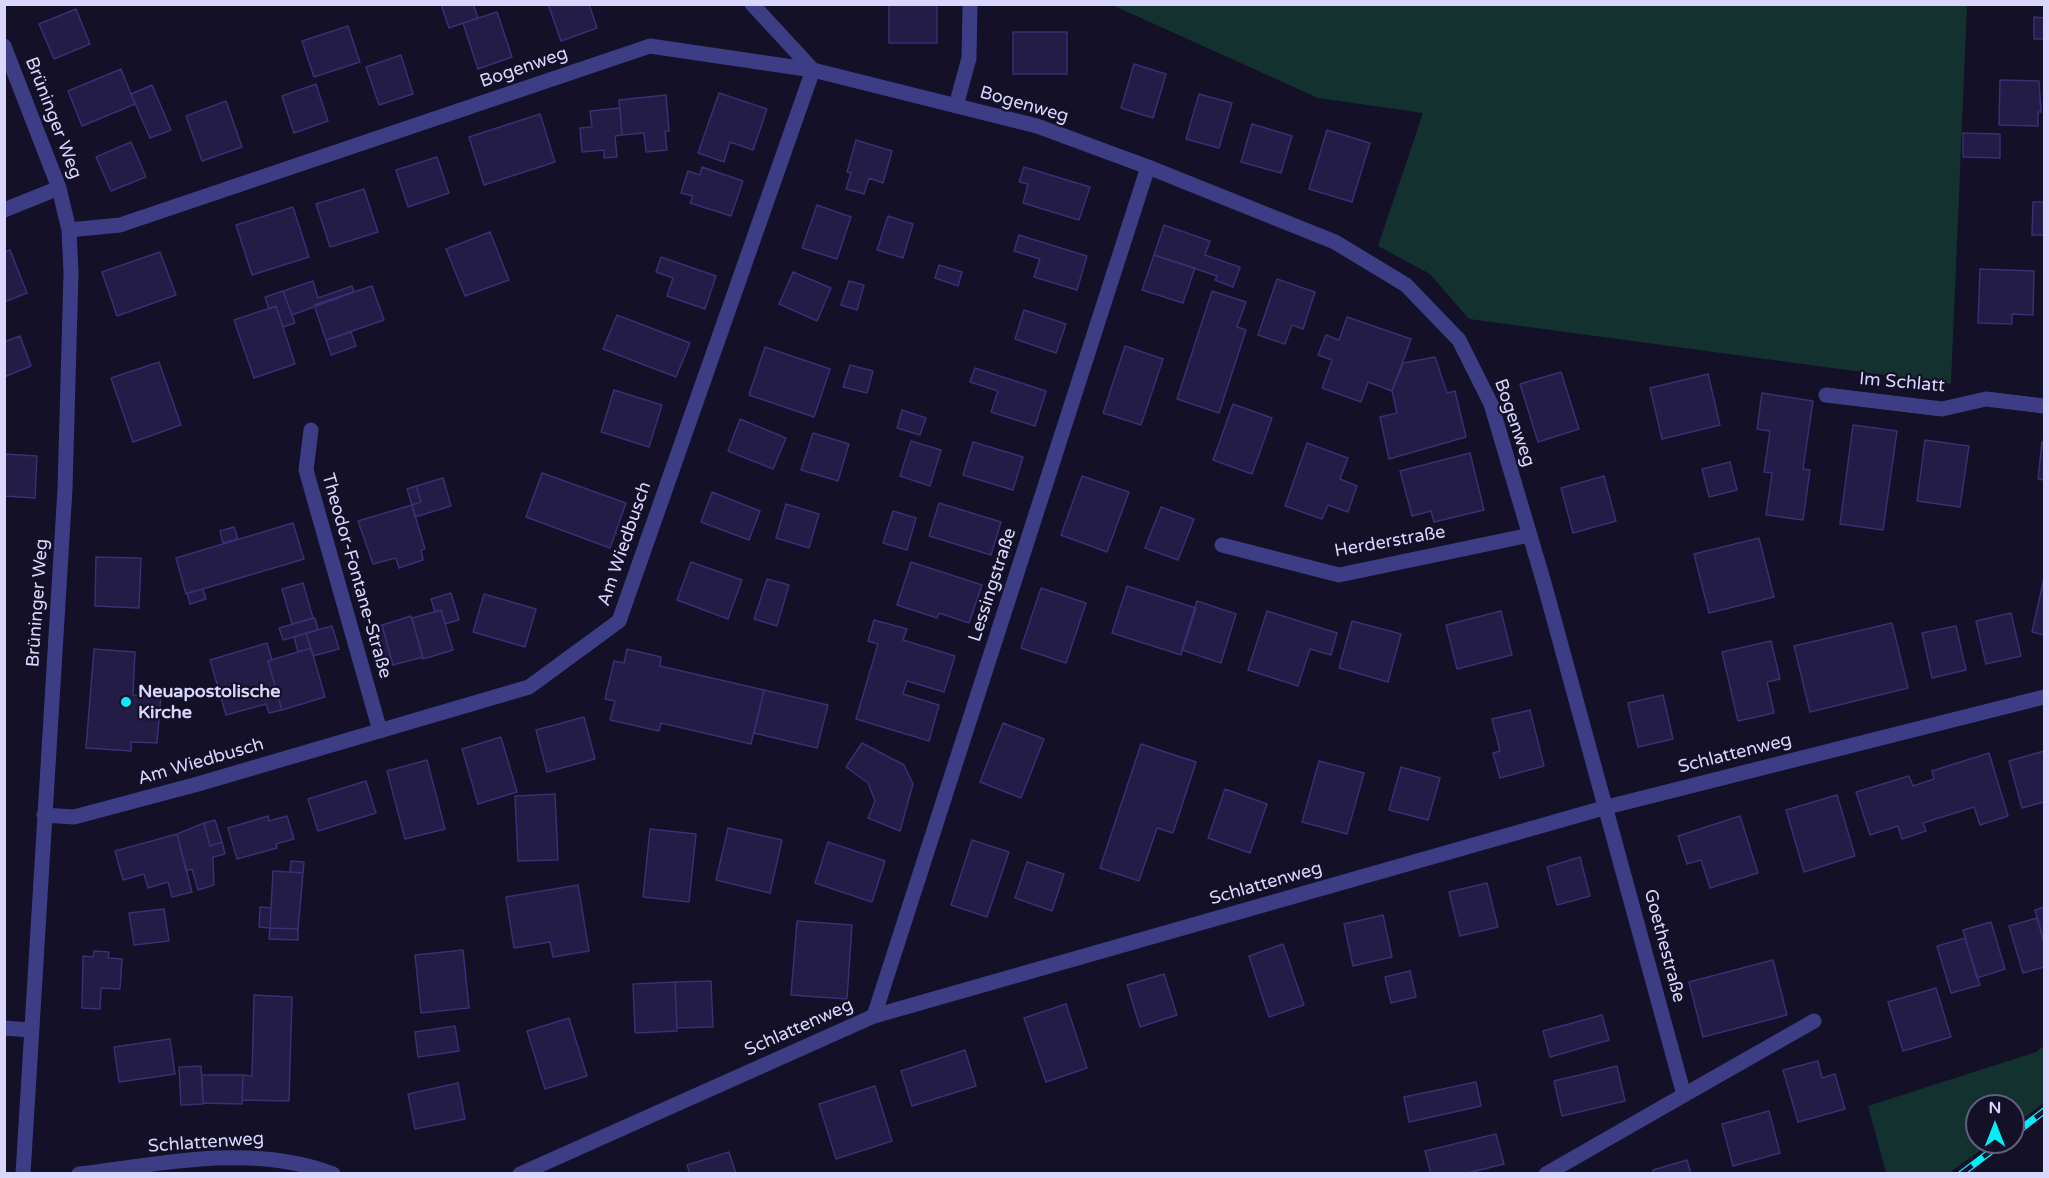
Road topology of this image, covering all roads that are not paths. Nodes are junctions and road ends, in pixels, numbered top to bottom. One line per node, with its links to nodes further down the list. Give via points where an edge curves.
1 (752, 4): 4 (street)
2 (970, 4): 5 (street, via 969,58)
3 (4, 46): 7 (street, Brüninger Weg)
4 (813, 70): 5 (street, Bogenweg); 9 (street, Bogenweg, via 650,46 120,225); 16 (street, Am Wiedbusch, via 619,621 529,687)
5 (956, 106): 6 (street, Bogenweg, via 1037,126)
6 (1148, 167): 13 (street, Bogenweg, via 1335,242 1406,285 1459,340 1487,395); 19 (street, Lessingstraße)
7 (59, 188): 8 (street); 9 (street, Brüninger Weg)
8 (4, 210)
9 (69, 231): 18 (street, Brüninger Weg, via 65,489)
10 (1826, 395): 11 (street, Im Schlatt, via 1942,409 1986,399)
11 (2044, 406)
12 (311, 430): 16 (street, Theodor-Fontane-Straße, via 306,470)
13 (1530, 535): 14 (street, Herderstraße, via 1338,575); 17 (street, Bogenweg)
14 (1222, 545)
15 (2044, 697): 17 (street, Schlattenweg)
16 (380, 730): 18 (street, Am Wiedbusch, via 74,817)
17 (1607, 807): 19 (street, Schlattenweg); 23 (street, Goethestraße)
18 (44, 815): 22 (street, Brüninger Weg)
19 (874, 1016): 27 (street, Schlattenweg)
20 (1814, 1021): 23 (street)
21 (4, 1028): 22 (street)
22 (30, 1030): 24 (street, Brüninger Weg)
23 (1684, 1095): 28 (street)
24 (23, 1173)
25 (79, 1173): 26 (street, Schlattenweg, via 206,1159 265,1157)
26 (333, 1173)
27 (520, 1173)
28 (1546, 1173)

